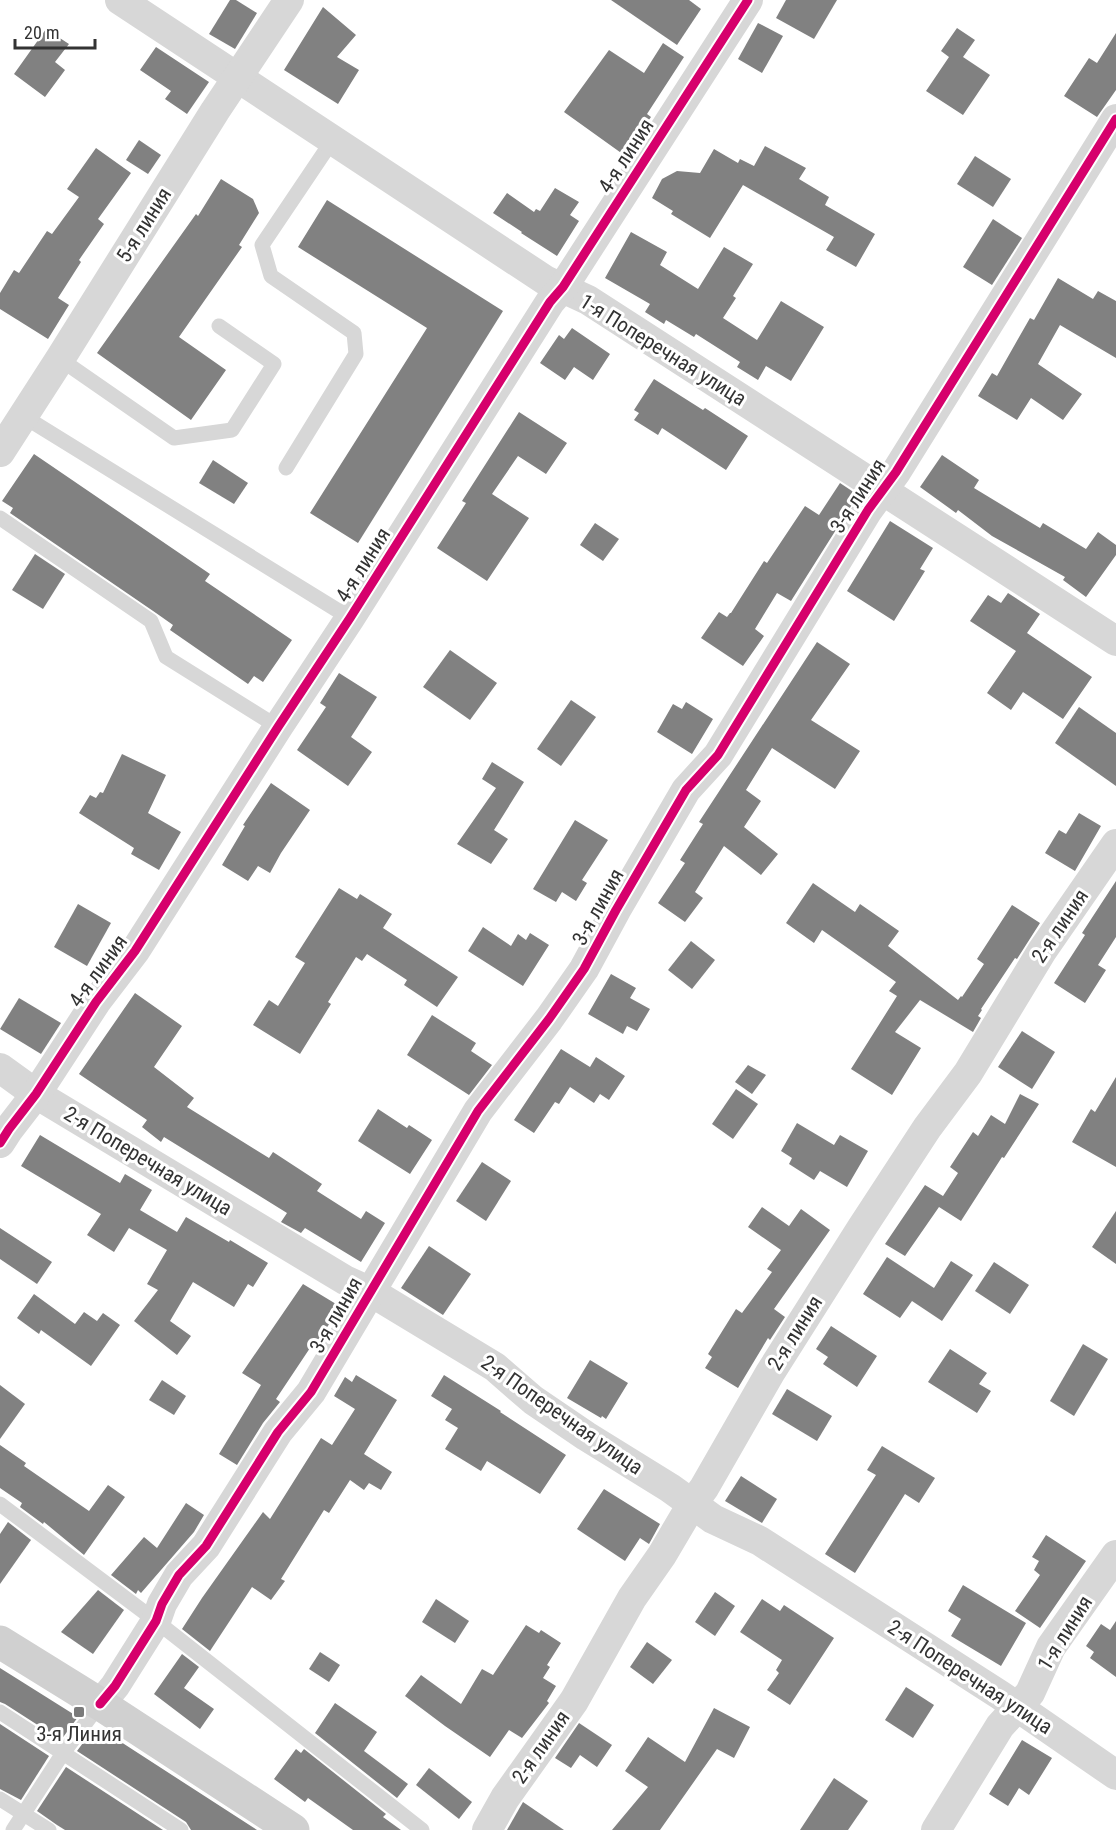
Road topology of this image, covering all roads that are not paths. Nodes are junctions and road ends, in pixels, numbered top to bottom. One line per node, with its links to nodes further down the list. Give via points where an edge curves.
1 (120, 0): 4 (street, 1-я Поперечная улица)
2 (289, 0): 4 (street, 5-я линия)
3 (748, 0): 7 (street, 4-я линия)
4 (238, 78): 6 (street, 1-я Поперечная улица); 9 (street, 5-я линия)
5 (1116, 119): 13 (street, 3-я линия)
6 (332, 141): 7 (street, 1-я Поперечная улица); 12 (lane, via 262,245 271,276 354,333 356,354)
7 (563, 288): 13 (street, 1-я Поперечная улица); 15 (street, 4-я линия, via 550,302)
8 (219, 326): 9 (lane, via 274,364 232,430 174,438)
9 (60, 359): 10 (street, 5-я линия)
10 (23, 416): 11 (street, 5-я линия); 15 (lane)
11 (0, 452)
12 (286, 468)
13 (882, 491): 16 (street, 1-я Поперечная улица); 22 (street, 3-я линия, via 718,755 686,790 584,969 478,1111)
14 (0, 518): 17 (lane, via 151,621 166,657)
15 (350, 618): 17 (street, 4-я линия)
16 (1116, 641)
17 (278, 727): 20 (street, 4-я линия, via 135,951 96,1002)
18 (1116, 844): 24 (street, 2-я линия, via 1042,951 968,1073 861,1229)
19 (0, 1068): 20 (street, 2-я Поперечная улица)
20 (36, 1094): 21 (street, 4-я линия); 22 (street, 2-я Поперечная улица)
21 (0, 1143)
22 (371, 1292): 24 (street, 2-я Поперечная улица, via 495,1367 533,1400); 26 (street, 3-я линия, via 311,1392 278,1432 206,1546 179,1575)
23 (0, 1504): 26 (lane)
24 (692, 1504): 29 (street, 2-я Поперечная улица, via 760,1542); 40 (street, 2-я линия, via 632,1598 574,1701)
25 (1116, 1555): 29 (street, 1-я линия, via 1051,1647 1030,1693)
26 (156, 1621): 28 (street, 3-я линия); 39 (lane)
27 (0, 1642): 28 (street)
28 (100, 1704): 31 (lane); 38 (street)
29 (1018, 1708): 32 (street, 2-я Поперечная улица); 41 (street, 1-я линия, via 1000,1726)
30 (0, 1712): 31 (lane)
31 (63, 1753): 34 (lane); 37 (lane)
32 (1116, 1775)
33 (0, 1799): 34 (lane)
34 (24, 1814): 35 (lane); 36 (lane)
35 (13, 1830)
36 (49, 1830)
37 (181, 1830)
38 (293, 1830)
39 (422, 1830)
40 (487, 1830)
41 (936, 1830)

